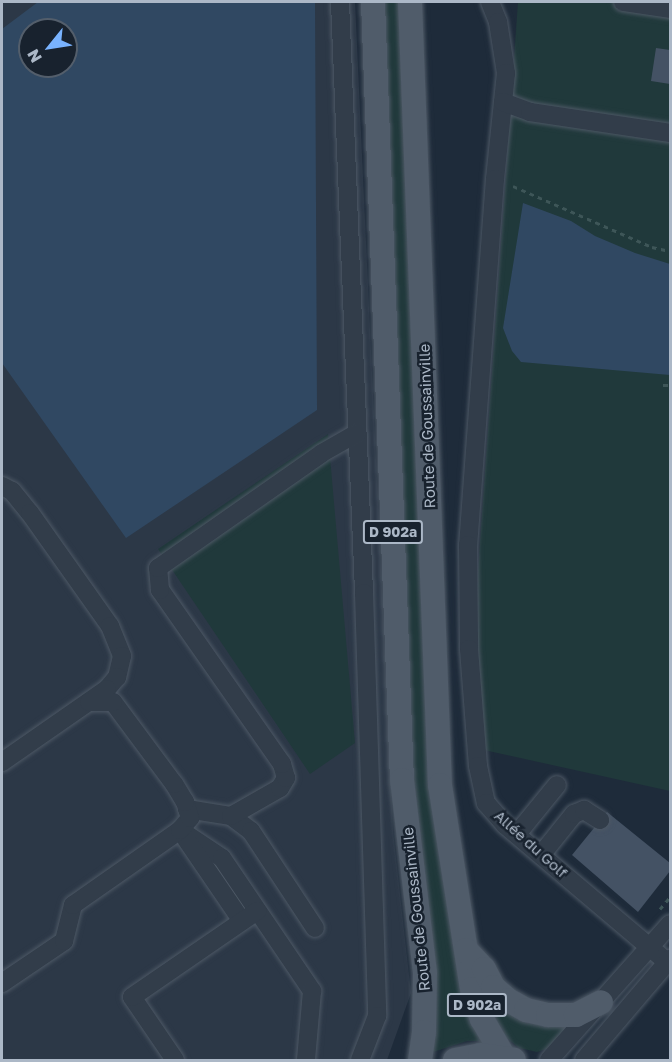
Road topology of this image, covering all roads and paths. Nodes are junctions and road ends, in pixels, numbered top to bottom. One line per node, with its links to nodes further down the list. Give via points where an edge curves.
1 (340, 2): 13 (street)
2 (373, 2): 36 (main road, Route de Goussainville / D 902a, via 402,780 425,973)
3 (410, 2): 28 (main road, Route de Goussainville / D 902a, via 440,785)
4 (490, 2): 7 (street, Allée du Golf, via 498,22 506,73)
5 (623, 2): 6 (street)
6 (670, 9)
7 (503, 102): 8 (street, via 531,112); 9 (street, Allée du Golf)
8 (670, 133)
9 (495, 179): 10 (path, via 652,247); 22 (street, Allée du Golf, via 468,545 469,649 478,766 486,803)
10 (670, 251)
11 (663, 385): 12 (path)
12 (670, 385)
13 (357, 433): 19 (street, via 322,453 158,568 160,590 282,764 286,778 279,788); 35 (street, via 377,1016)
14 (2, 486): 15 (street, via 12,491 110,626 122,656 117,677)
15 (89, 702): 16 (street); 18 (street, via 113,702 174,784)
16 (2, 762)
17 (557, 785): 22 (street)
18 (187, 809): 19 (street); 21 (street, via 190,818)
19 (231, 816): 26 (street, via 251,831)
20 (600, 820): 23 (street, via 585,810 574,814)
21 (180, 830): 24 (street, via 222,858); 30 (street, via 73,905 64,941)
22 (517, 834): 23 (street, Allée du Golf)
23 (541, 855): 27 (street, Allée du Golf)
24 (250, 916): 33 (street, via 132,997); 34 (street, via 312,991)
25 (670, 924): 27 (street)
26 (315, 928)
27 (650, 947): 29 (street, Allée du Golf); 31 (street)
28 (465, 949): 31 (main road, via 484,969 493,987 526,1010 576,1015); 32 (main road, Route de Goussainville / D 902a, via 482,1019)
29 (669, 961): 39 (street)
30 (2, 983)
31 (601, 1002): 38 (street)
32 (510, 1059): 37 (main road, via 480,1055)
33 (174, 1060)
34 (306, 1060)
35 (360, 1060)
36 (420, 1060)
37 (455, 1060)
38 (549, 1060)
39 (584, 1060)

